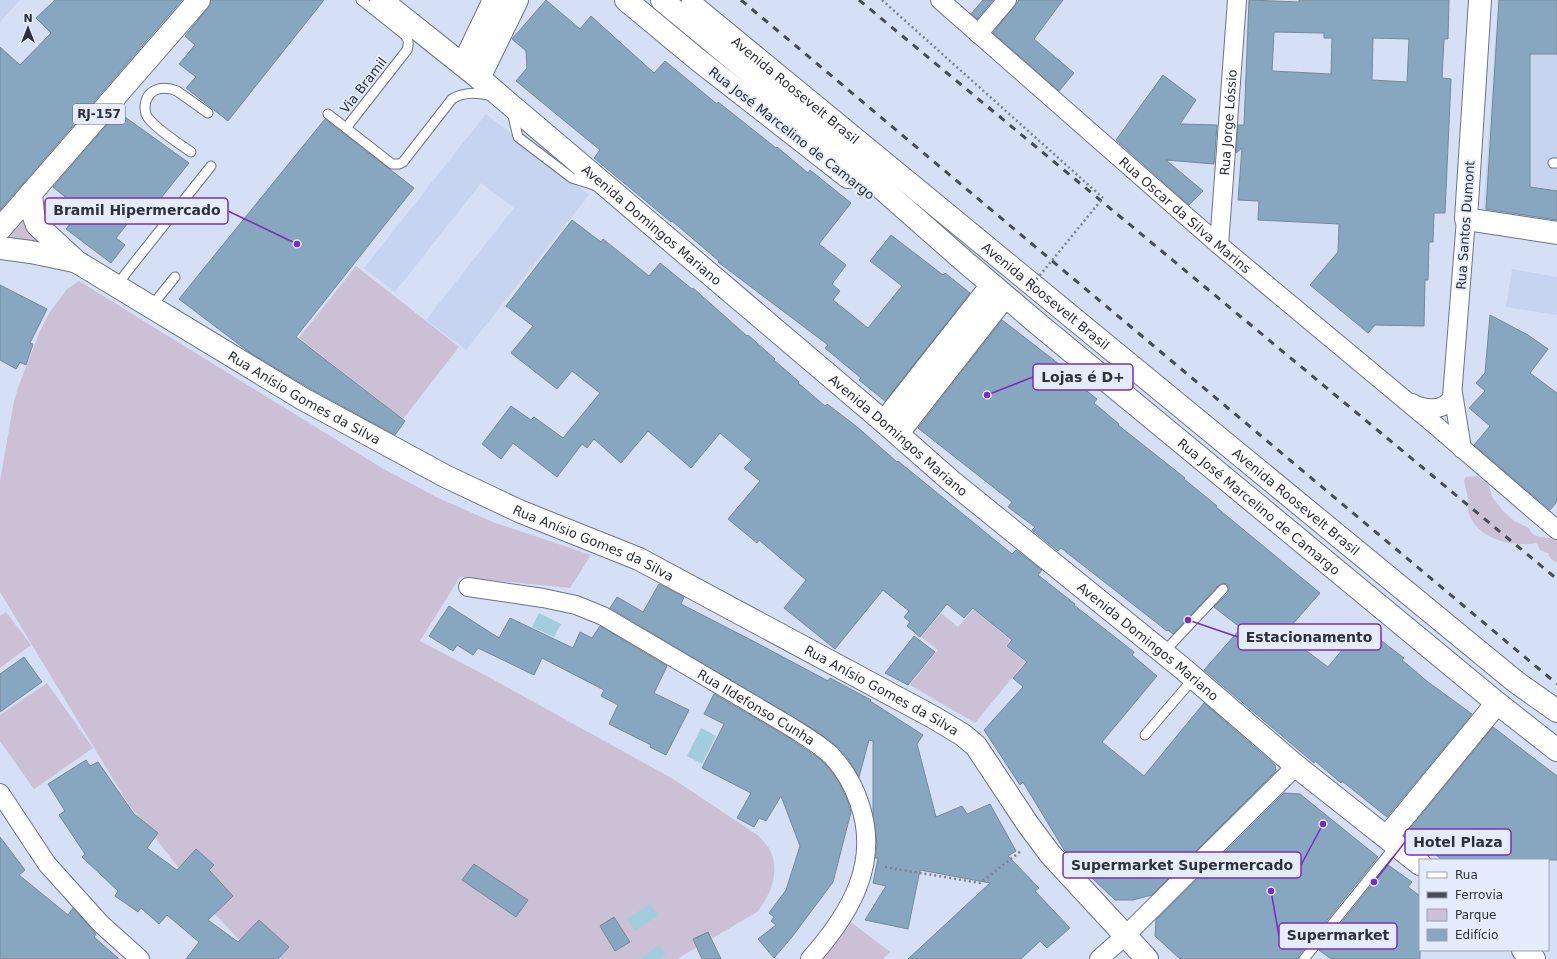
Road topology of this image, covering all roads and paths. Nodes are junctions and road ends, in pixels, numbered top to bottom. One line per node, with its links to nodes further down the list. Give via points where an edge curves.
1 (198, 0): 22 (street, RJ-157)
2 (362, 0): 19 (lane, Via Bramil, via 405,35 408,46)
3 (381, 0): 15 (street, Avenida Domingos Mariano)
4 (494, 0): 15 (street)
5 (517, 0): 15 (street)
6 (626, 0): 28 (street, Rua José Marcelino de Camargo, via 697,60 929,240)
7 (662, 0): 28 (street, Rua José Marcelino de Camargo, via 761,82)
8 (685, 0): 45 (street, Avenida Roosevelt Brasil, via 1516,682)
9 (882, 0): 33 (path, bridge, via 1103,198)
10 (940, 0): 14 (street, Rua Oscar da Silva Marins)
11 (1007, 0): 14 (street)
12 (1237, 0): 26 (street, Rua Jorge Lóssio)
13 (1480, 0): 23 (street, Rua Santos Dumont)
14 (978, 34): 26 (street, Rua Oscar da Silva Marins)
15 (471, 71): 16 (street, Avenida Domingos Mariano)
16 (506, 102): 19 (lane, Via Bramil, via 474,93 455,97 399,164 392,164); 37 (street, Avenida Domingos Mariano)
17 (208, 113): 20 (lane, via 171,88 154,90 147,98 145,111 149,119)
18 (328, 114): 19 (lane)
19 (346, 128)
20 (192, 152)
21 (211, 166): 31 (lane)
22 (31, 193): 24 (street, RJ-157); 29 (street, Rua Anísio Gomes da Silva, via 37,225)
23 (1466, 219): 25 (street); 35 (street, Rua Santos Dumont)
24 (0, 229)
25 (1557, 234)
26 (1219, 245): 36 (street, Rua Oscar da Silva Marins)
27 (0, 248): 29 (street)
28 (963, 260): 32 (street, Rua José Marcelino de Camargo)
29 (77, 262): 31 (street, Rua Anísio Gomes da Silva)
30 (175, 277): 34 (lane)
31 (122, 280): 34 (street, Rua Anísio Gomes da Silva)
32 (998, 290): 37 (street); 44 (street, Rua José Marcelino de Camargo)
33 (1027, 290)
34 (150, 307): 50 (street, Rua Anísio Gomes da Silva, via 303,399 445,476 519,511 639,559 954,729 976,746)
35 (1453, 393): 36 (street, via 1450,401 1441,407 1422,408); 38 (street, Rua Santos Dumont)
36 (1406, 400): 38 (street, Rua Oscar da Silva Marins)
37 (891, 428): 42 (street, Avenida Domingos Mariano, via 951,481)
38 (1462, 448): 39 (street, Rua Oscar da Silva Marins)
39 (1557, 530)
40 (468, 587): 52 (street, Rua Ildefonso Cunha, via 576,605 603,616 816,742 843,770 856,791 867,834)
41 (1223, 589): 42 (lane)
42 (1163, 653): 43 (street, Avenida Domingos Mariano)
43 (1194, 678): 46 (lane); 48 (street, Avenida Domingos Mariano)
44 (1497, 703): 47 (street, Rua José Marcelino de Camargo); 51 (street)
45 (1557, 711)
46 (1145, 735)
47 (1557, 750)
48 (1296, 766): 51 (street, Avenida Domingos Mariano); 54 (street)
49 (0, 793): 56 (street, via 48,864 101,924)
50 (1037, 837): 52 (path, via 980,883); 54 (street, Rua Anísio Gomes da Silva)
51 (1392, 840): 53 (street, Avenida Domingos Mariano); 60 (lane)
52 (864, 863): 57 (street, Rua Ildefonso Cunha, via 860,881 848,908)
53 (1419, 863)
54 (1125, 936): 58 (street); 59 (street, Rua Anísio Gomes da Silva)
55 (1525, 951): 61 (street)
56 (140, 959)
57 (810, 959)
58 (1099, 959)
59 (1147, 959)
60 (1304, 959)
61 (1534, 959)

